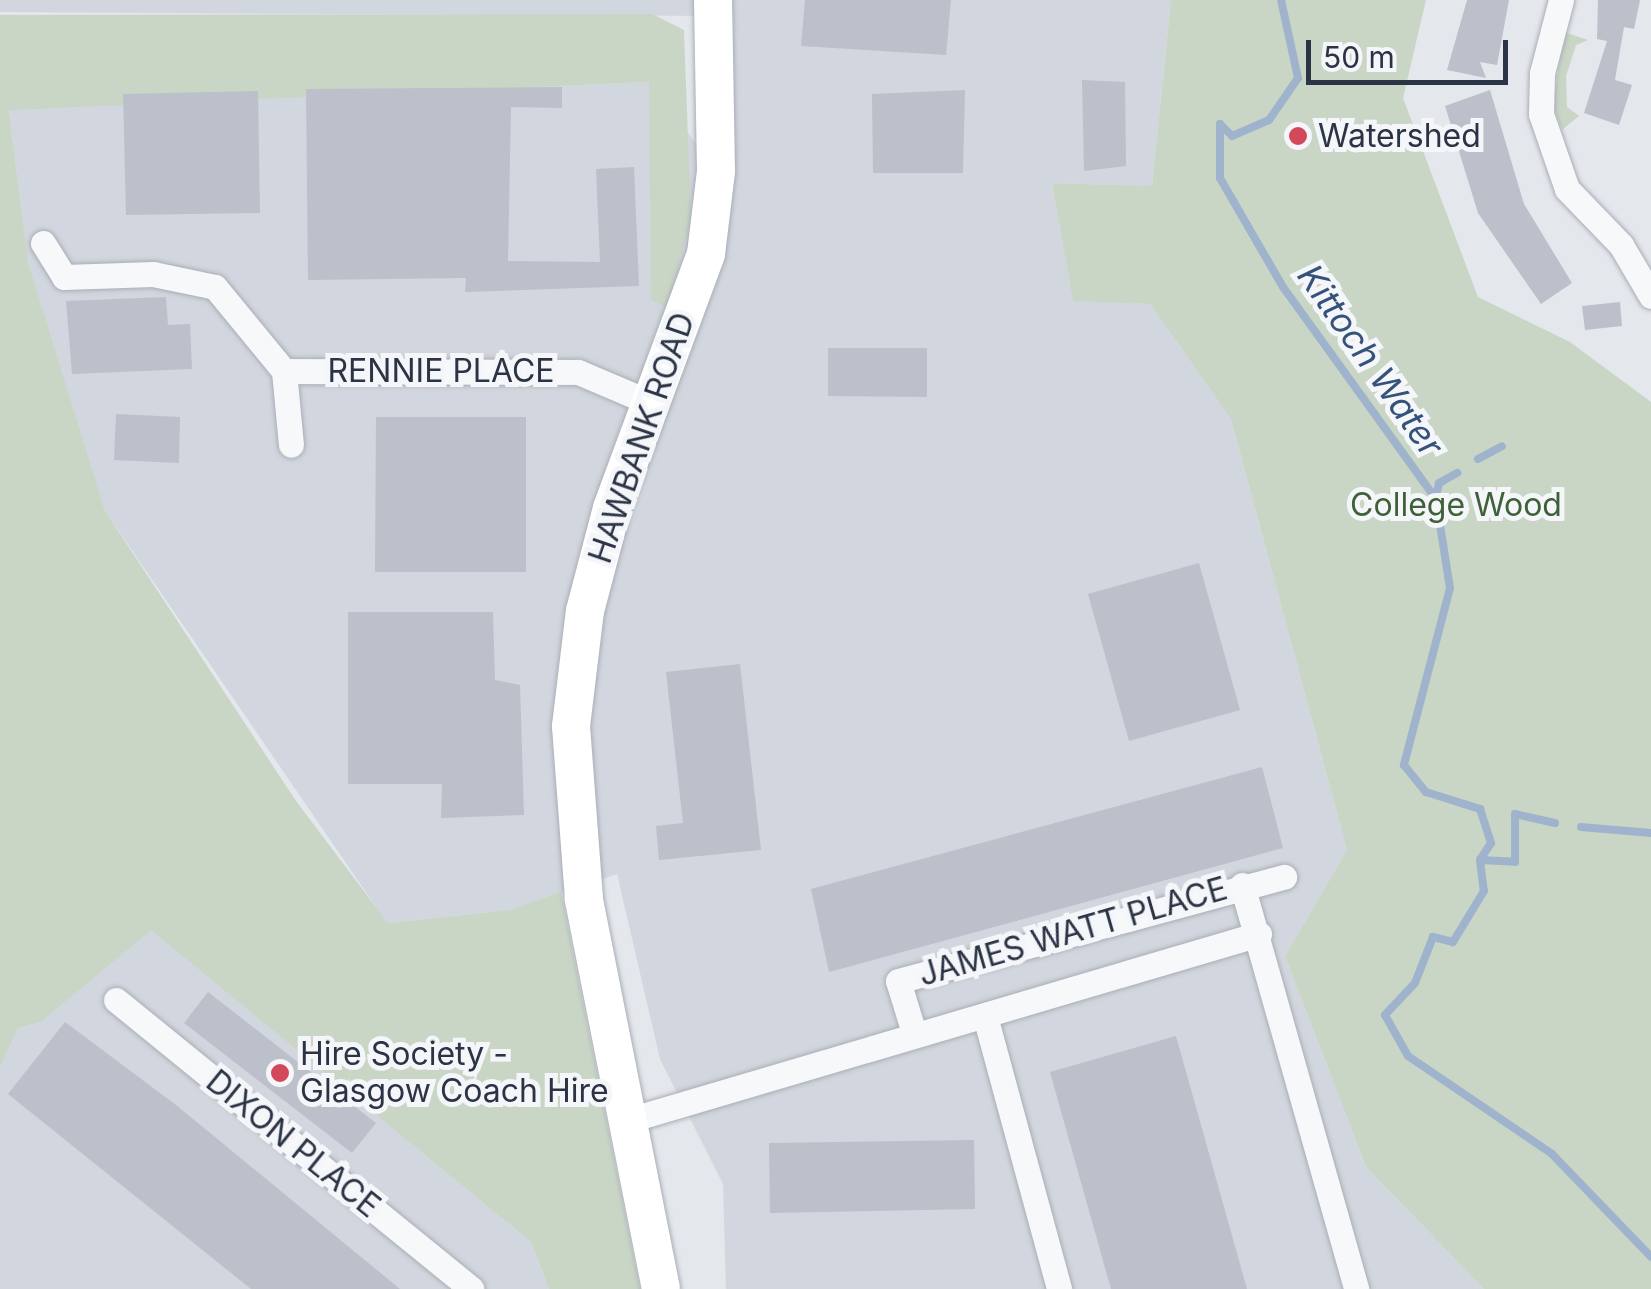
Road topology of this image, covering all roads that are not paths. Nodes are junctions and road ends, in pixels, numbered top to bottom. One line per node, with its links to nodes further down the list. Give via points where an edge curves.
1 (713, 0): 6 (street, HAWBANK ROAD, via 716,171 706,254)
2 (1561, 0): 4 (street, via 1542,73 1542,114 1567,189 1621,245)
3 (43, 243): 5 (street, RENNIE PLACE, via 64,277 154,274 216,286)
4 (1651, 296)
5 (284, 370): 6 (street, RENNIE PLACE, via 578,372); 7 (street, RENNIE PLACE)
6 (651, 403): 14 (street, HAWBANK ROAD, via 585,611 571,726 584,898)
7 (291, 446)
8 (1284, 877): 9 (street, JAMES WATT PLACE)
9 (1242, 885): 10 (street, JAMES WATT PLACE); 13 (street, JAMES WATT PLACE, via 898,981)
10 (1259, 934): 12 (street, JAMES WATT PLACE); 18 (street, JAMES WATT PLACE)
11 (116, 1000): 15 (street, DIXON PLACE)
12 (985, 1016): 13 (street, JAMES WATT PLACE); 17 (street, JAMES WATT PLACE)
13 (914, 1034): 14 (street, JAMES WATT PLACE)
14 (629, 1120): 16 (street, HAWBANK ROAD)
15 (471, 1289)
16 (661, 1289)
17 (1059, 1289)
18 (1356, 1289)

